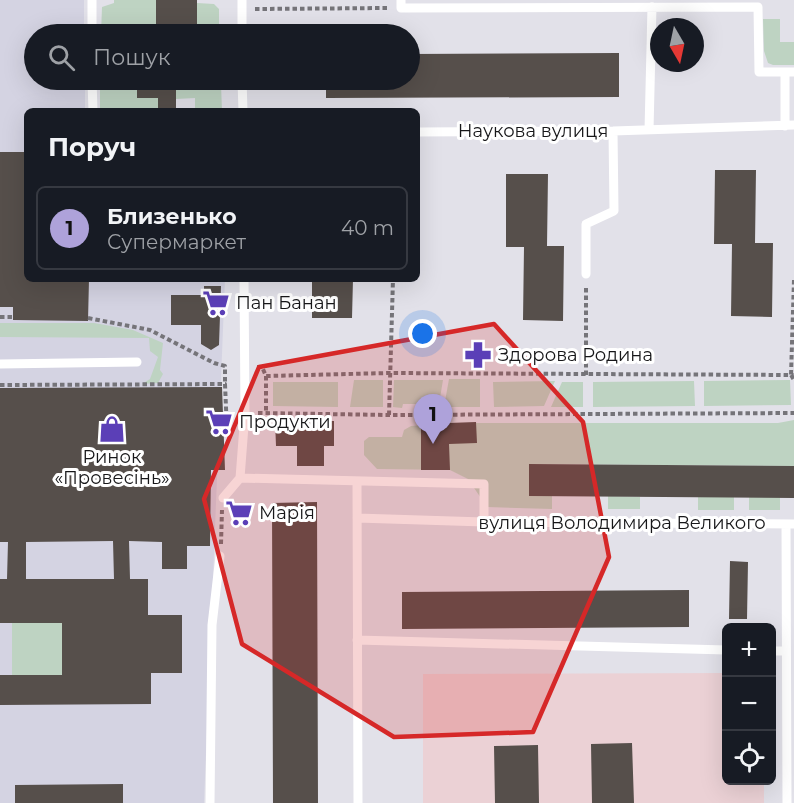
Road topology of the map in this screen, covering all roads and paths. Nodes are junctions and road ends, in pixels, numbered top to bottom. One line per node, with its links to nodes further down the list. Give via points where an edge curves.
1 (92, 0): 6 (lane)
2 (758, 3): 5 (lane, Наукова вулиця); 8 (lane, Наукова вулиця, via 759,72)
3 (242, 4): 4 (path); 7 (lane)
4 (401, 4): 5 (lane, Наукова вулиця)
5 (652, 7): 14 (lane)
6 (92, 24)
7 (242, 24)
8 (789, 72): 13 (lane, Наукова вулиця)
9 (92, 90): 11 (lane)
10 (242, 90): 12 (lane)
11 (93, 108)
12 (243, 108)
13 (789, 126): 14 (lane, Наукова вулиця)
14 (650, 130): 15 (lane, Наукова вулиця)
15 (613, 131): 16 (lane, Наукова вулиця); 17 (lane, via 614,210 586,225)
16 (420, 132)
17 (586, 274): 28 (path)
18 (794, 280): 29 (path)
19 (244, 282): 34 (lane)
20 (393, 282): 27 (path)
21 (0, 317): 22 (path)
22 (13, 317)
23 (88, 318): 32 (path, via 150,330 225,366)
24 (137, 362): 25 (lane)
25 (0, 364)
26 (251, 367): 30 (path, via 262,367)
27 (389, 374): 28 (path); 30 (path); 37 (path)
28 (586, 375): 29 (path)
29 (793, 375): 31 (path)
30 (266, 376): 35 (path)
31 (794, 380)
32 (225, 384): 33 (path); 38 (path)
33 (0, 385)
34 (245, 413): 35 (path); 39 (lane)
35 (266, 413): 37 (path)
36 (794, 413): 37 (path)
37 (389, 415)
38 (227, 439)
39 (240, 478): 40 (lane); 41 (lane)
40 (357, 481): 42 (lane); 43 (lane, via 484,484)
41 (223, 498): 45 (path)
42 (357, 518): 43 (lane, вулиця Володимира Великого); 46 (lane)
43 (484, 522): 44 (lane, вулиця Володимира Великого)
44 (790, 524): 49 (lane, вулиця Володимира Великого)
45 (220, 556): 50 (lane, via 212,625)
46 (357, 640): 47 (lane); 51 (lane)
47 (722, 650)
48 (776, 651): 49 (lane)
49 (786, 651): 52 (lane, вулиця Володимира Великого)
50 (210, 803)
51 (358, 803)
52 (787, 803)

